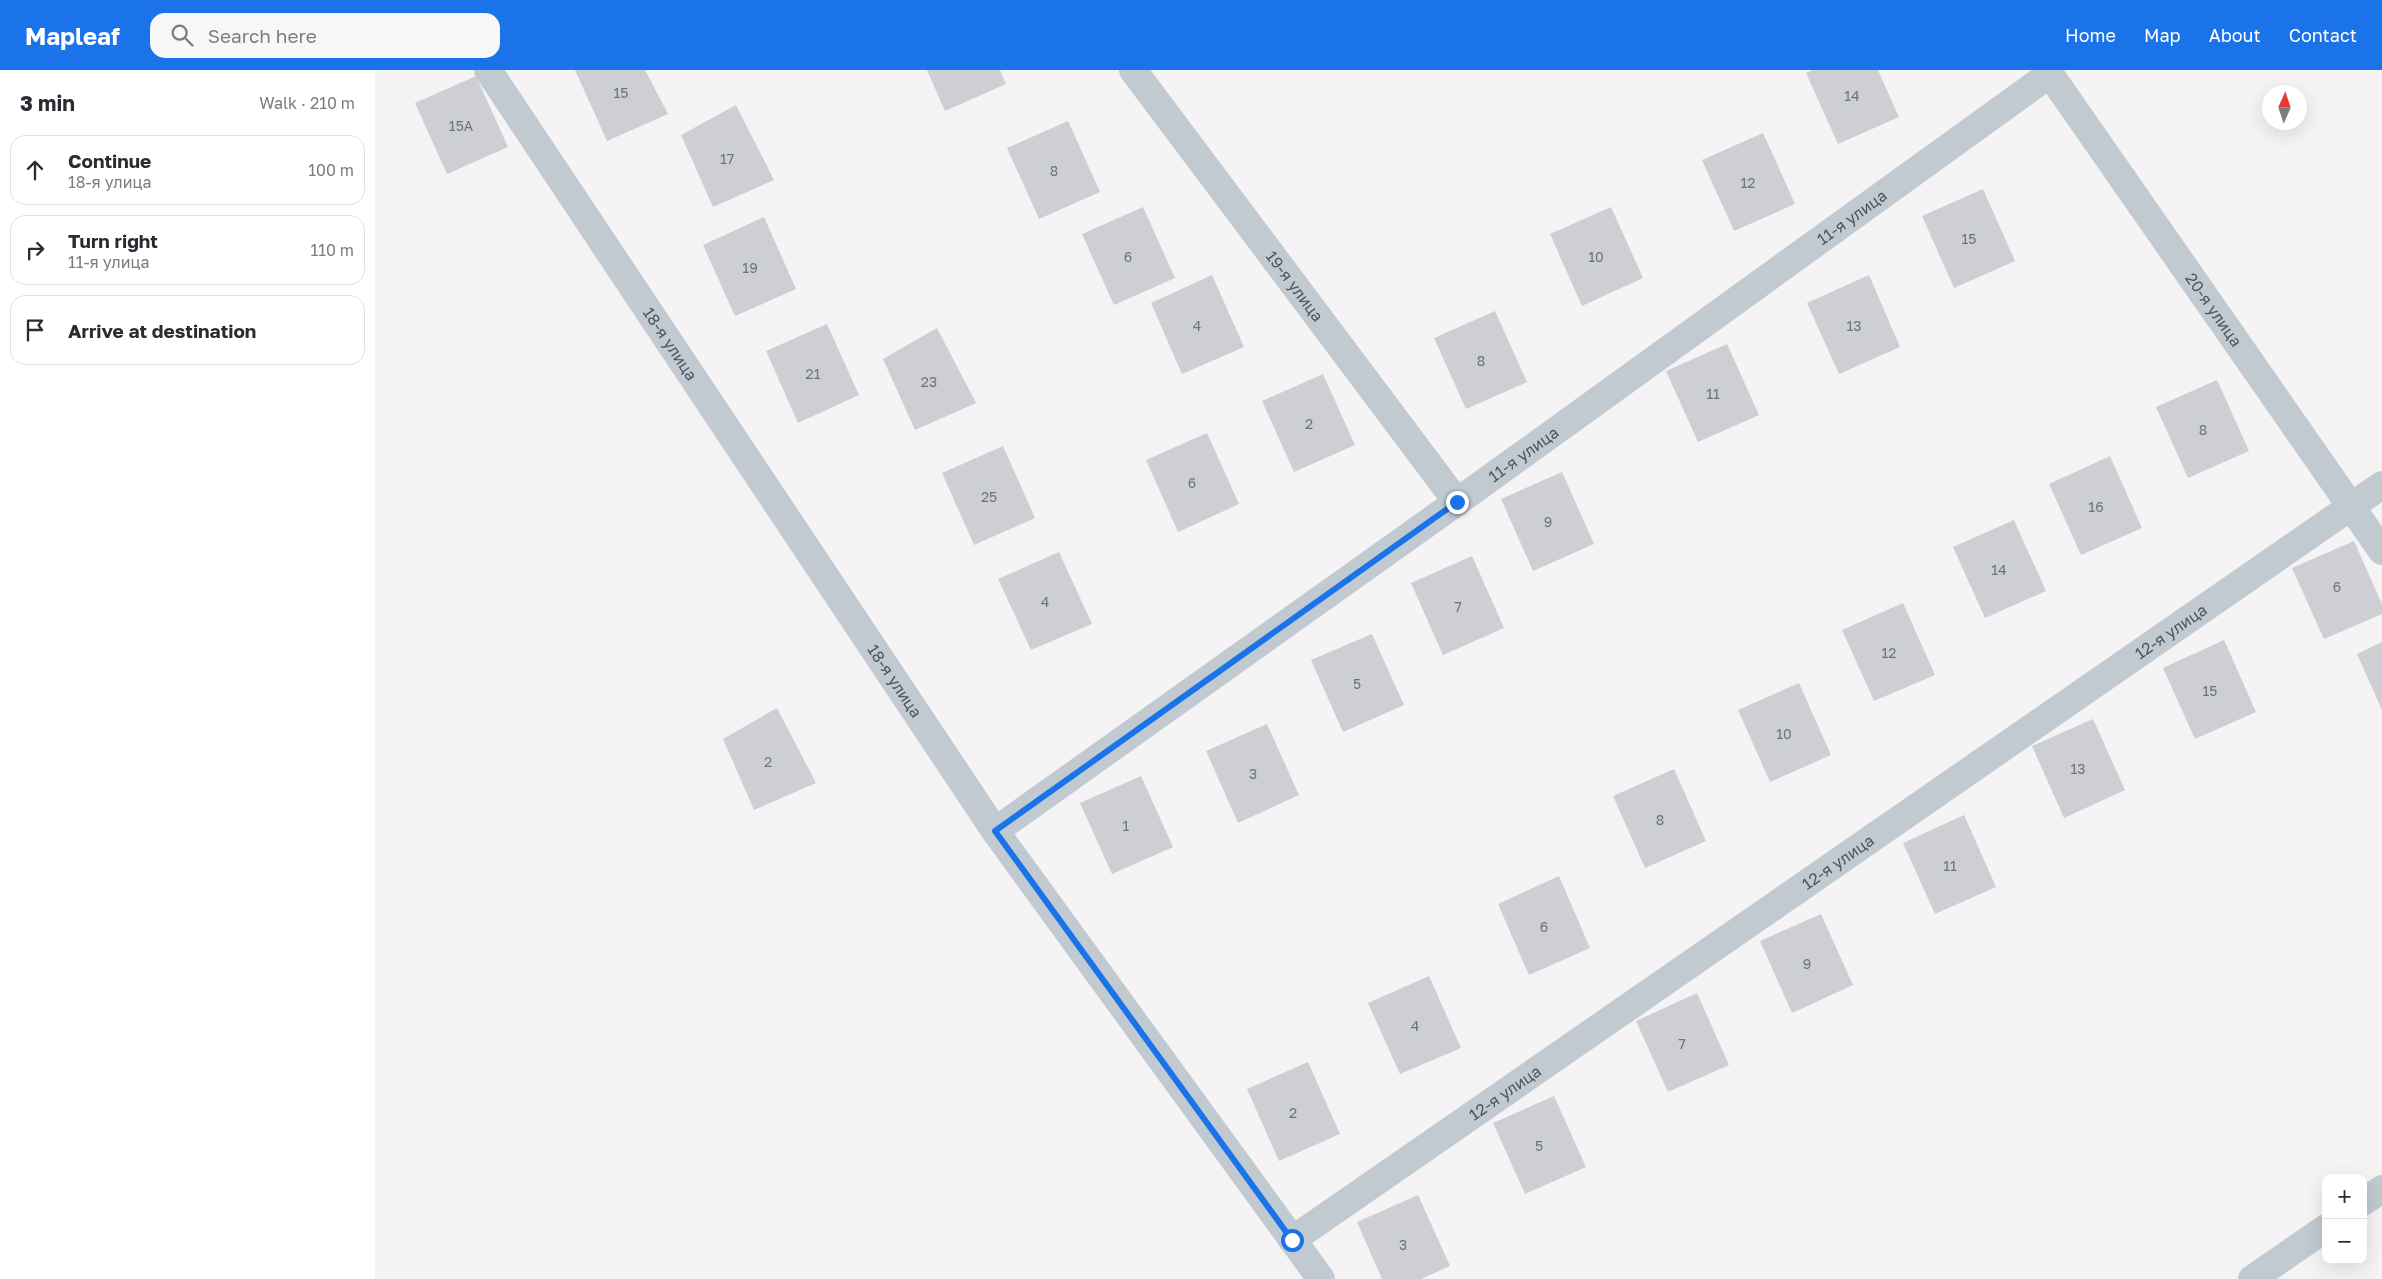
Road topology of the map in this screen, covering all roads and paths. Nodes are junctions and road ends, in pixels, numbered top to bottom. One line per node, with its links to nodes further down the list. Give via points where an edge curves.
1 (488, 70): 8 (street, 18-я улица)
2 (1133, 70): 5 (street, 19-я улица)
3 (2049, 72): 5 (street, 11-я улица); 6 (street, 20-я улица)
4 (2382, 485): 6 (street, 12-я улица)
5 (1457, 502): 8 (street, 11-я улица)
6 (2351, 507): 7 (street, 20-я улица); 12 (street, 12-я улица)
7 (2382, 551)
8 (995, 831): 12 (street, 18-я улица)
9 (2382, 1190): 10 (street)
10 (2367, 1199)
11 (2322, 1231): 14 (street)
12 (1292, 1240): 13 (street, 18-я улица)
13 (1321, 1279)
14 (2252, 1279)

